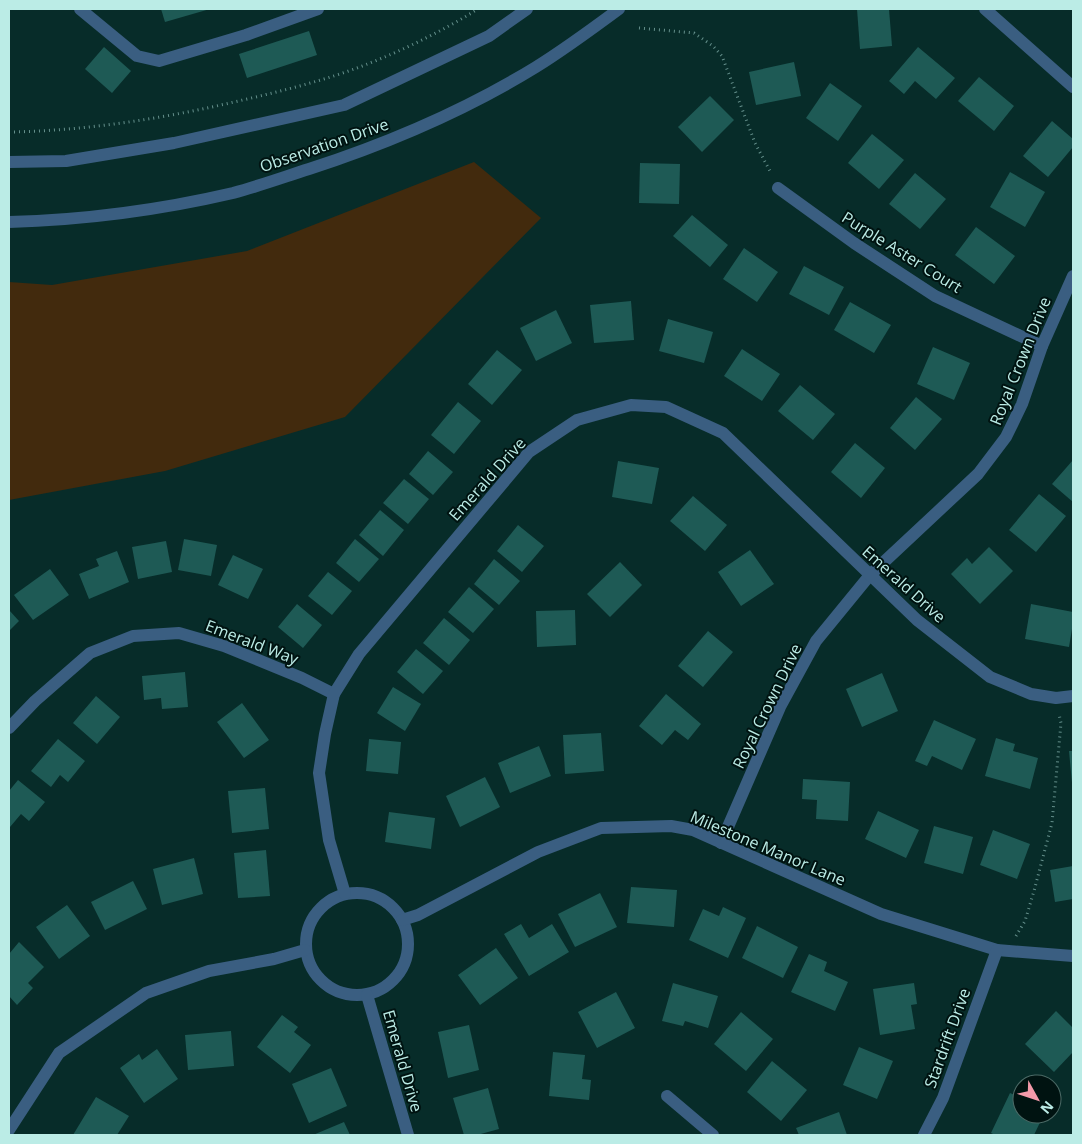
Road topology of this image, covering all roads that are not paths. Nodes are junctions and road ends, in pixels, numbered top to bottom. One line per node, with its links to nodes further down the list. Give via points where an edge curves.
1 (80, 9): 6 (street, via 136,56 159,62 246,35)
2 (318, 9): 6 (street)
3 (527, 9): 8 (street, Observation Drive, via 489,36 344,105 174,143 66,161)
4 (619, 9): 10 (street, Observation Drive, via 535,68 422,126 359,153 224,194 168,206 97,217)
5 (985, 9): 7 (street)
6 (304, 11)
7 (1073, 86)
8 (9, 162)
9 (778, 188): 12 (street, Purple Aster Court, via 854,244 936,296)
10 (9, 222)
11 (1073, 276): 12 (street, Royal Crown Drive)
12 (1042, 346): 13 (street, Royal Crown Drive, via 1022,404 1006,437 978,474)
13 (870, 575): 14 (street, Emerald Drive, via 723,433 666,407 630,405 577,420 529,452 360,654); 15 (street, Emerald Drive, via 917,620 990,677 1031,694 1056,698); 17 (street, Royal Crown Drive, via 816,641 780,708)
14 (334, 694): 16 (street, Emerald Way, via 224,646 179,633 133,636 90,653); 18 (street, Emerald Drive, via 319,773 329,840)
15 (1073, 696)
16 (9, 728)
17 (721, 843): 19 (street, Milestone Manor Lane, via 693,830 672,826 601,828 538,852 418,915); 21 (street, Milestone Manor Lane, via 881,914)
18 (345, 894): 19 (street, via 376,897 391,906); 20 (street, via 316,914 307,930)
19 (402, 920): 23 (street, via 408,937 405,960 397,976 384,988)
20 (306, 950): 23 (street, via 310,967 321,982 336,992); 25 (street, via 208,971 146,993 59,1053)
21 (997, 950): 22 (street, Milestone Manor Lane); 28 (street, Stardrift Drive, via 943,1098)
22 (1073, 956)
23 (367, 995): 26 (street, Emerald Drive)
24 (667, 1096): 27 (street)
25 (9, 1130)
26 (408, 1135)
27 (713, 1135)
28 (924, 1135)

